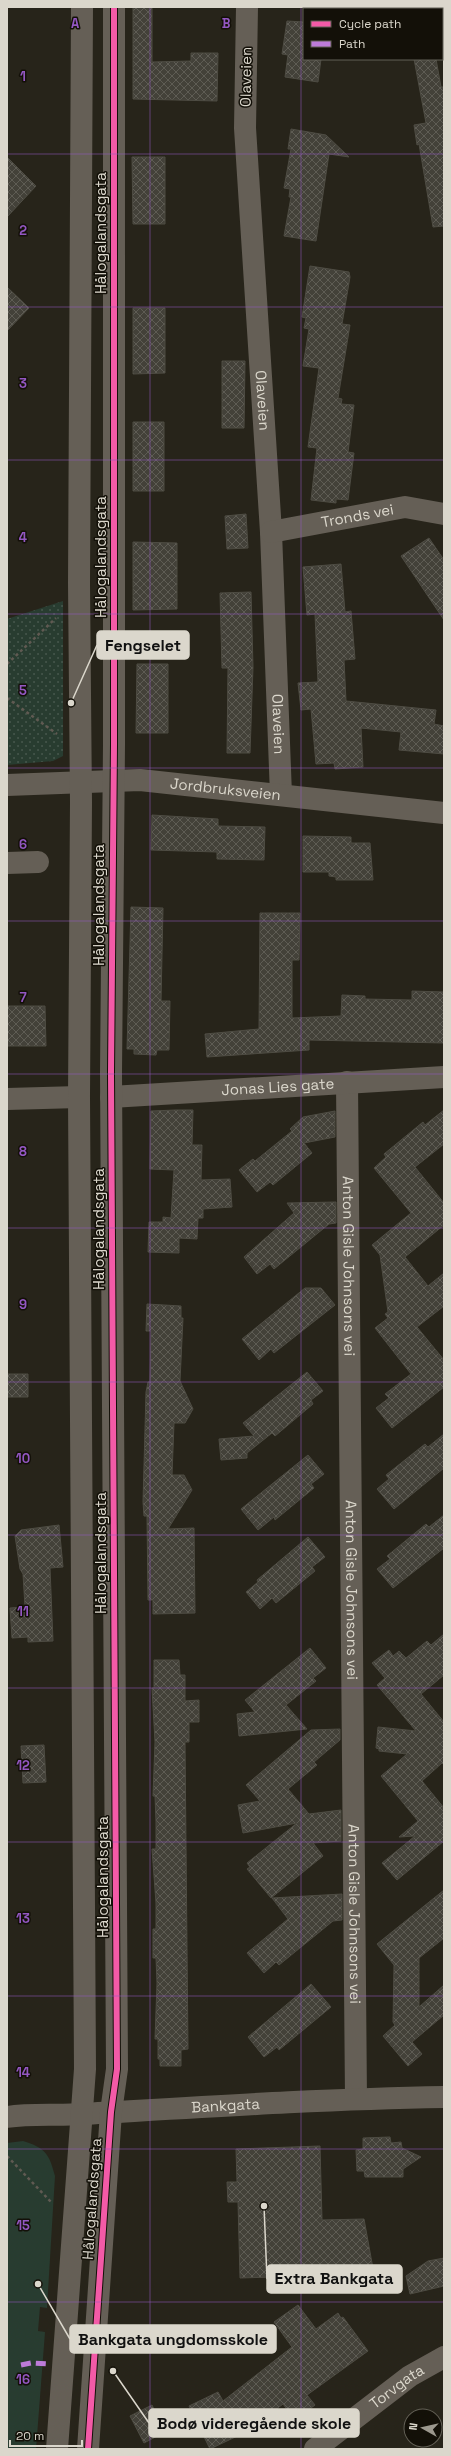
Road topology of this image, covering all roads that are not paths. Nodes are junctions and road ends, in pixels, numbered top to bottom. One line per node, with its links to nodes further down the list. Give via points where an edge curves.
1 (82, 7): 7 (street, Hålogalandsgata, via 79,583)
2 (114, 7): 6 (street, Hålogalandsgata)
3 (247, 7): 5 (street, Olaveien, via 245,128)
4 (444, 514): 5 (street, Tronds vei, via 405,508)
5 (271, 532): 9 (street, Olaveien)
6 (113, 780): 7 (street, Jordbruksveien); 9 (street, Jordbruksveien, via 140,780); 16 (street, Hålogalandsgata)
7 (81, 781): 8 (street, Jordbruksveien); 15 (street, Hålogalandsgata)
8 (7, 785)
9 (281, 795): 10 (street, Jordbruksveien)
10 (444, 813)
11 (38, 862): 12 (street)
12 (7, 863)
13 (444, 1077): 14 (street, Jonas Lies gate)
14 (347, 1082): 16 (street, Jonas Lies gate); 19 (street, Anton Gisle Johnsons vei)
15 (79, 1097): 17 (street); 21 (street, Hålogalandsgata, via 85,2061)
16 (111, 1097): 20 (street, Hålogalandsgata, via 117,2069)
17 (7, 1099)
18 (444, 2097): 19 (street, Bankgata)
19 (356, 2098): 20 (street, Bankgata)
20 (111, 2112): 21 (street, Bankgata); 25 (street, Hålogalandsgata)
21 (81, 2114): 22 (street, Bankgata, via 25,2114); 24 (street, Hålogalandsgata)
22 (7, 2117)
23 (444, 2357): 26 (street, Torvgata, via 410,2376)
24 (57, 2449)
25 (88, 2449)
26 (315, 2449)

